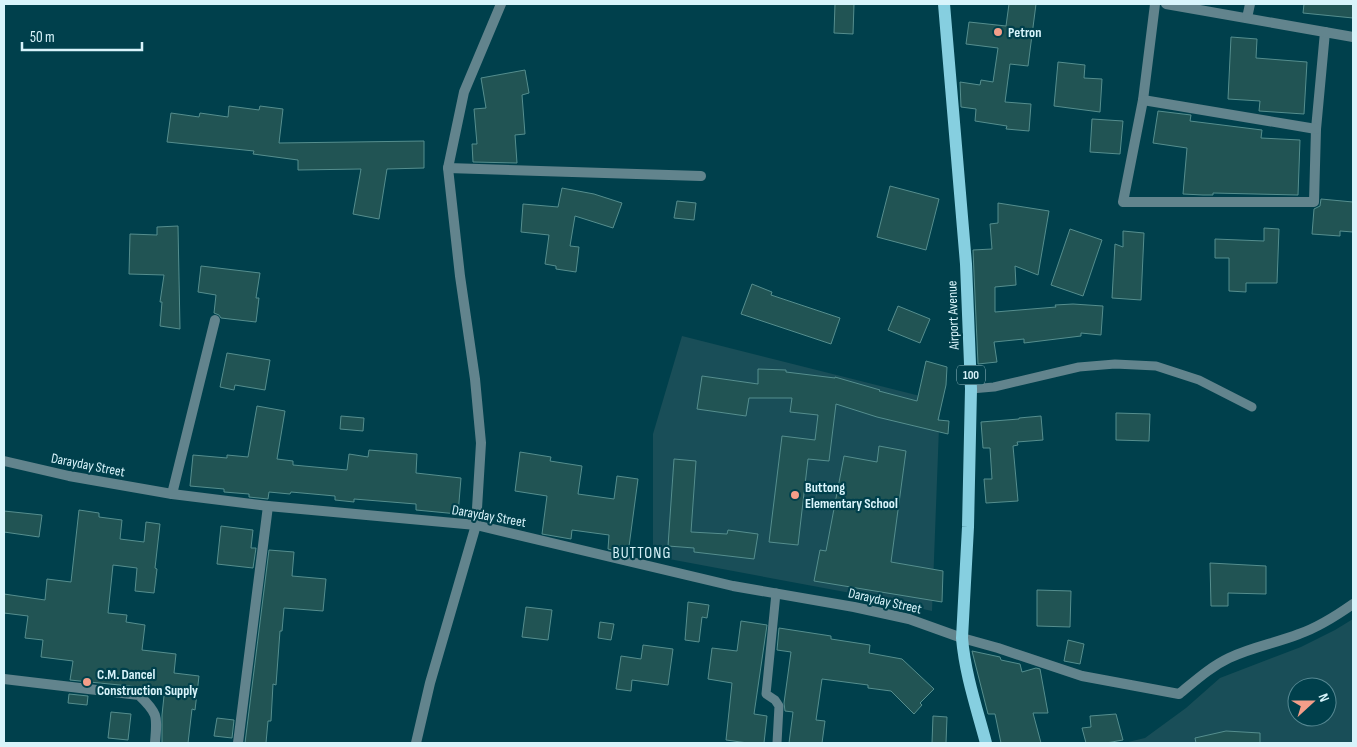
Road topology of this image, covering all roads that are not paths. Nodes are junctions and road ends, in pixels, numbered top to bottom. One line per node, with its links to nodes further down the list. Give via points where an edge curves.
1 (500, 4): 11 (street, via 464,92)
2 (944, 4): 14 (main road, Airport Avenue / 100, via 966,264)
3 (1155, 4): 9 (street)
4 (1166, 4): 6 (street)
5 (1250, 4): 6 (street)
6 (1248, 18): 7 (street)
7 (1325, 32): 8 (street); 10 (street)
8 (1353, 37)
9 (1144, 100): 10 (street); 10 (street, via 1123,202 1314,202)
10 (1316, 128)
11 (448, 168): 12 (street); 19 (street, via 481,444)
12 (701, 176)
13 (215, 320): 17 (street)
14 (971, 389): 15 (lane, via 994,387 1079,367 1115,364 1156,366 1199,380); 22 (main road, Airport Avenue / 100)
15 (1252, 407)
16 (4, 461): 17 (street, Darayday Street)
17 (172, 494): 18 (street, Darayday Street)
18 (268, 506): 19 (street, Darayday Street); 25 (street)
19 (476, 525): 20 (street, Darayday Street); 26 (street)
20 (776, 593): 22 (street, Darayday Street, via 909,619); 27 (lane, via 766,694 779,706)
21 (1353, 604): 22 (street, Darayday Street, via 1325,624 1229,658 1208,670 1179,694 1082,676)
22 (962, 638): 28 (main road, Airport Avenue / 100, via 967,672)
23 (4, 679): 24 (street, via 139,695 157,718)
24 (155, 743)
25 (238, 743)
26 (416, 743)
27 (777, 743)
28 (986, 743)

